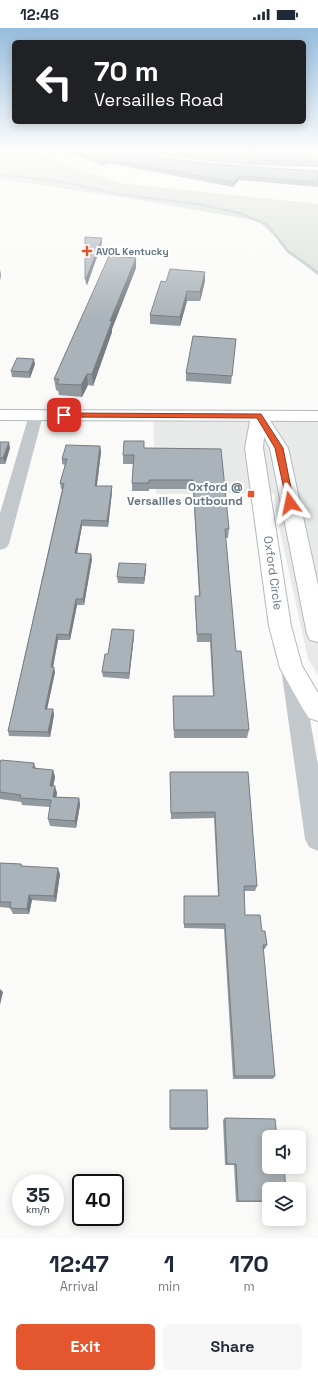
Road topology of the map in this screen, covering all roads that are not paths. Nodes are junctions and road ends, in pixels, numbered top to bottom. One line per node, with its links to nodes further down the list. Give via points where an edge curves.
1 (0, 415): 2 (street)
2 (36, 415): 3 (street); 5 (street)
3 (259, 416): 4 (street); 6 (street, via 279,448); 7 (street, Oxford Circle, via 254,448 280,626)
4 (318, 416)
5 (0, 544)
6 (318, 634)
7 (291, 668): 8 (street, Oxford Circle); 9 (street)
8 (318, 711)
9 (318, 839)

